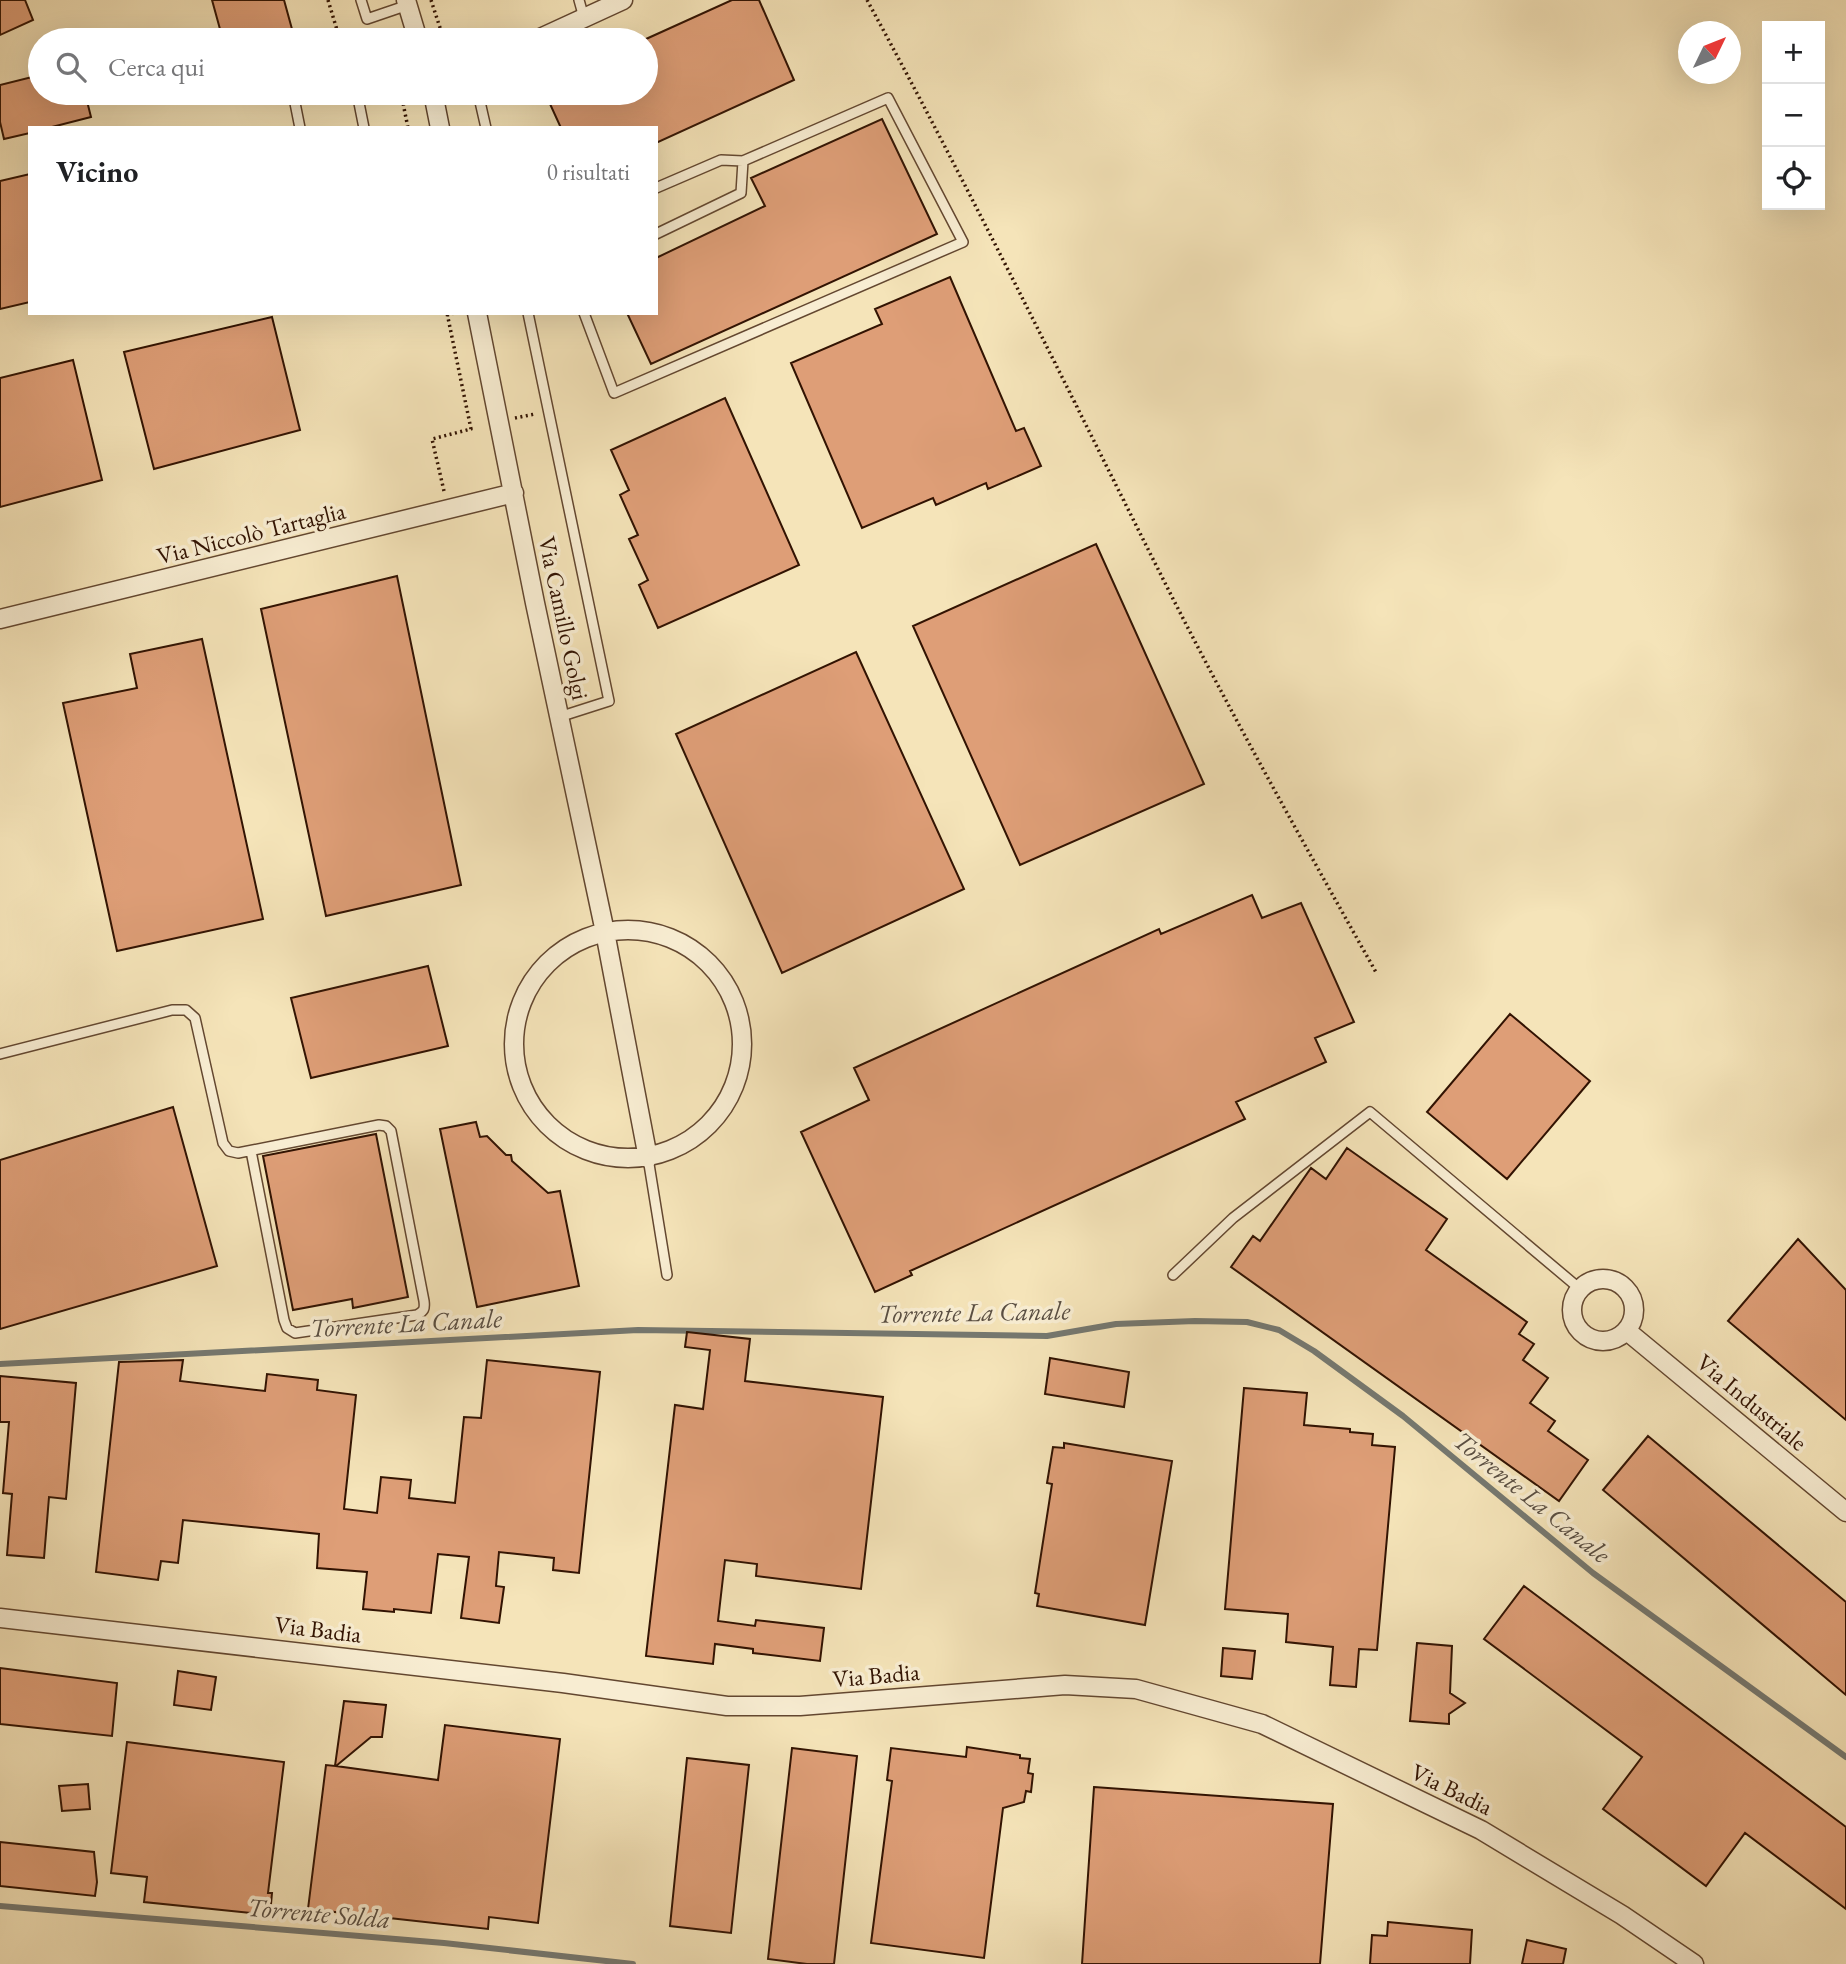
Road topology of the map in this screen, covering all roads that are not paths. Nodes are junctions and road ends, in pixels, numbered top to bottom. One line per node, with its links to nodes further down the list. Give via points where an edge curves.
1 (361, 0): 4 (lane, via 367,19)
2 (579, 0): 5 (lane)
3 (623, 0): 5 (street)
4 (407, 3): 6 (street)
5 (584, 18): 7 (street)
6 (414, 28)
7 (562, 28)
8 (295, 105): 12 (lane)
9 (359, 105): 13 (lane)
10 (435, 105): 14 (street)
11 (481, 105): 15 (lane)
12 (300, 126)
13 (364, 126)
14 (440, 126)
15 (486, 126)
16 (743, 161): 17 (lane, via 720,160); 18 (lane, via 741,193); 21 (lane, via 888,99 963,242 614,393)
17 (658, 187)
18 (658, 233)
19 (477, 315): 22 (street, Via Camillo Golgi)
20 (528, 315): 24 (lane, via 609,701)
21 (585, 315)
22 (514, 493): 23 (street, Via Niccolò Tartaglia); 24 (street, Via Camillo Golgi)
23 (0, 620)
24 (559, 717): 25 (street, Via Camillo Golgi)
25 (605, 932): 28 (street, Via Camillo Golgi); 28 (street, via 568,947 539,972 520,1007 514,1046 521,1085 541,1119 572,1144 609,1157); 28 (street, via 641,930 676,940 706,961 729,989 741,1023 742,1059 732,1094 711,1124 682,1146)
26 (0, 1054): 27 (lane, via 186,1010 195,1018 225,1148 233,1153)
27 (251, 1151): 27 (lane, via 287,1328 295,1333 423,1312 391,1132 386,1126)
28 (648, 1158): 29 (lane)
29 (667, 1275)
30 (1173, 1275): 31 (lane, via 1233,1218 1370,1112)
31 (1580, 1289): 32 (street, via 1606,1279 1624,1287 1635,1313); 32 (street, via 1572,1309 1587,1337 1608,1341)
32 (1627, 1331): 33 (street, Via Industriale)
33 (1846, 1511)
34 (0, 1618): 35 (street, Via Badia, via 550,1681 727,1706 800,1706 1065,1685 1136,1689 1262,1724 1480,1830)
35 (1694, 1964)

